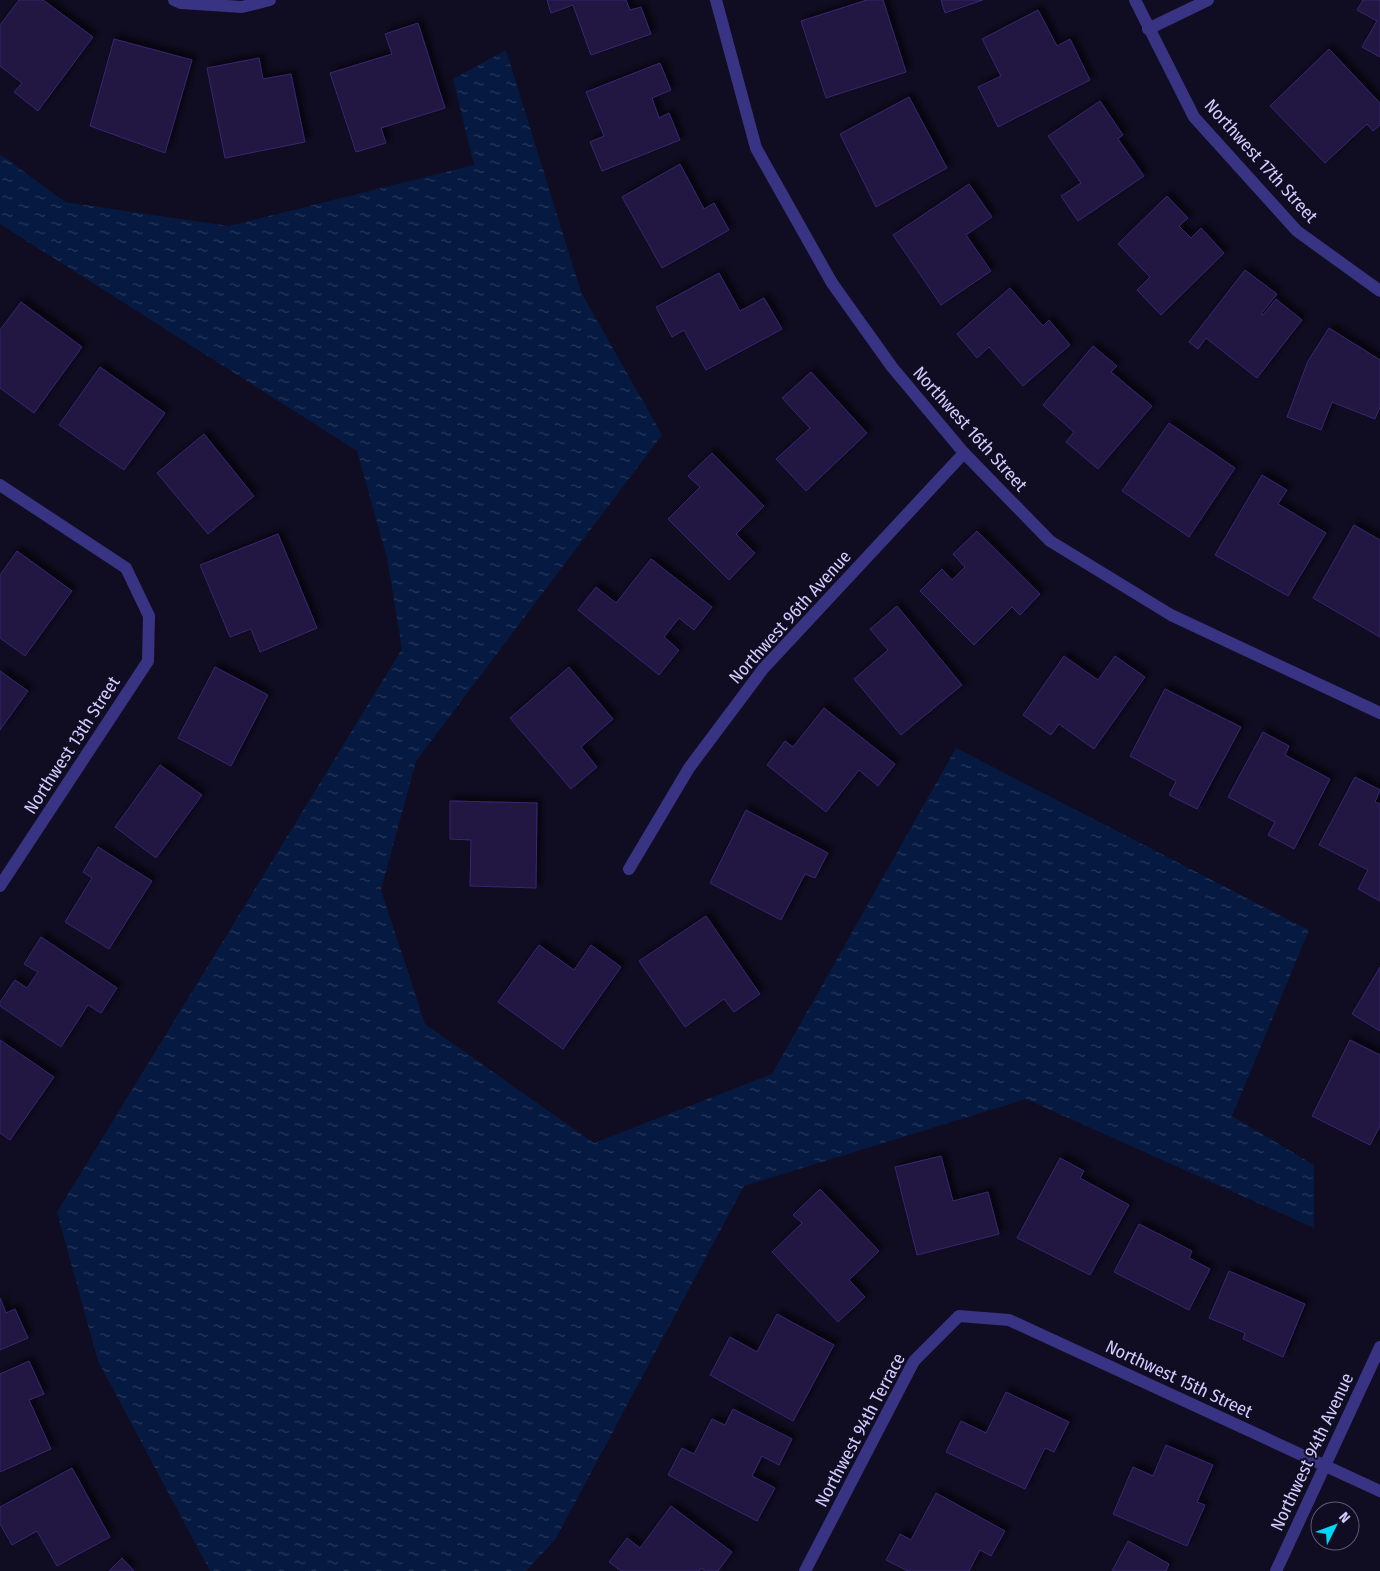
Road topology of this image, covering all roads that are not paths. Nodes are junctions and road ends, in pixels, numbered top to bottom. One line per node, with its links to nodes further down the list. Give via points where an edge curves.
1 (270, 0): 5 (street, via 242,6)
2 (716, 0): 8 (street, Northwest 16th Street, via 756,148 832,283 892,367)
3 (1136, 0): 6 (street, Northwest 17th Street)
4 (1208, 0): 6 (street)
5 (178, 2)
6 (1148, 29): 7 (street, Northwest 17th Street, via 1194,117 1297,231)
7 (1380, 291)
8 (964, 453): 10 (street, Northwest 16th Street, via 1050,541 1171,615); 11 (street, Northwest 96th Avenue, via 762,669 690,768)
9 (0, 485): 12 (street, Northwest 13th Street, via 126,568 149,616 148,661)
10 (1380, 713)
11 (629, 869)
12 (0, 886)
13 (959, 1316): 15 (street, Northwest 15th Street, via 1009,1320); 17 (street, Northwest 94th Terrace, via 914,1361)
14 (1380, 1347): 15 (street, Northwest 94th Avenue)
15 (1326, 1465): 16 (street, Northwest 15th Street); 18 (street, Northwest 94th Avenue)
16 (1380, 1492)
17 (805, 1571)
18 (1276, 1571)

